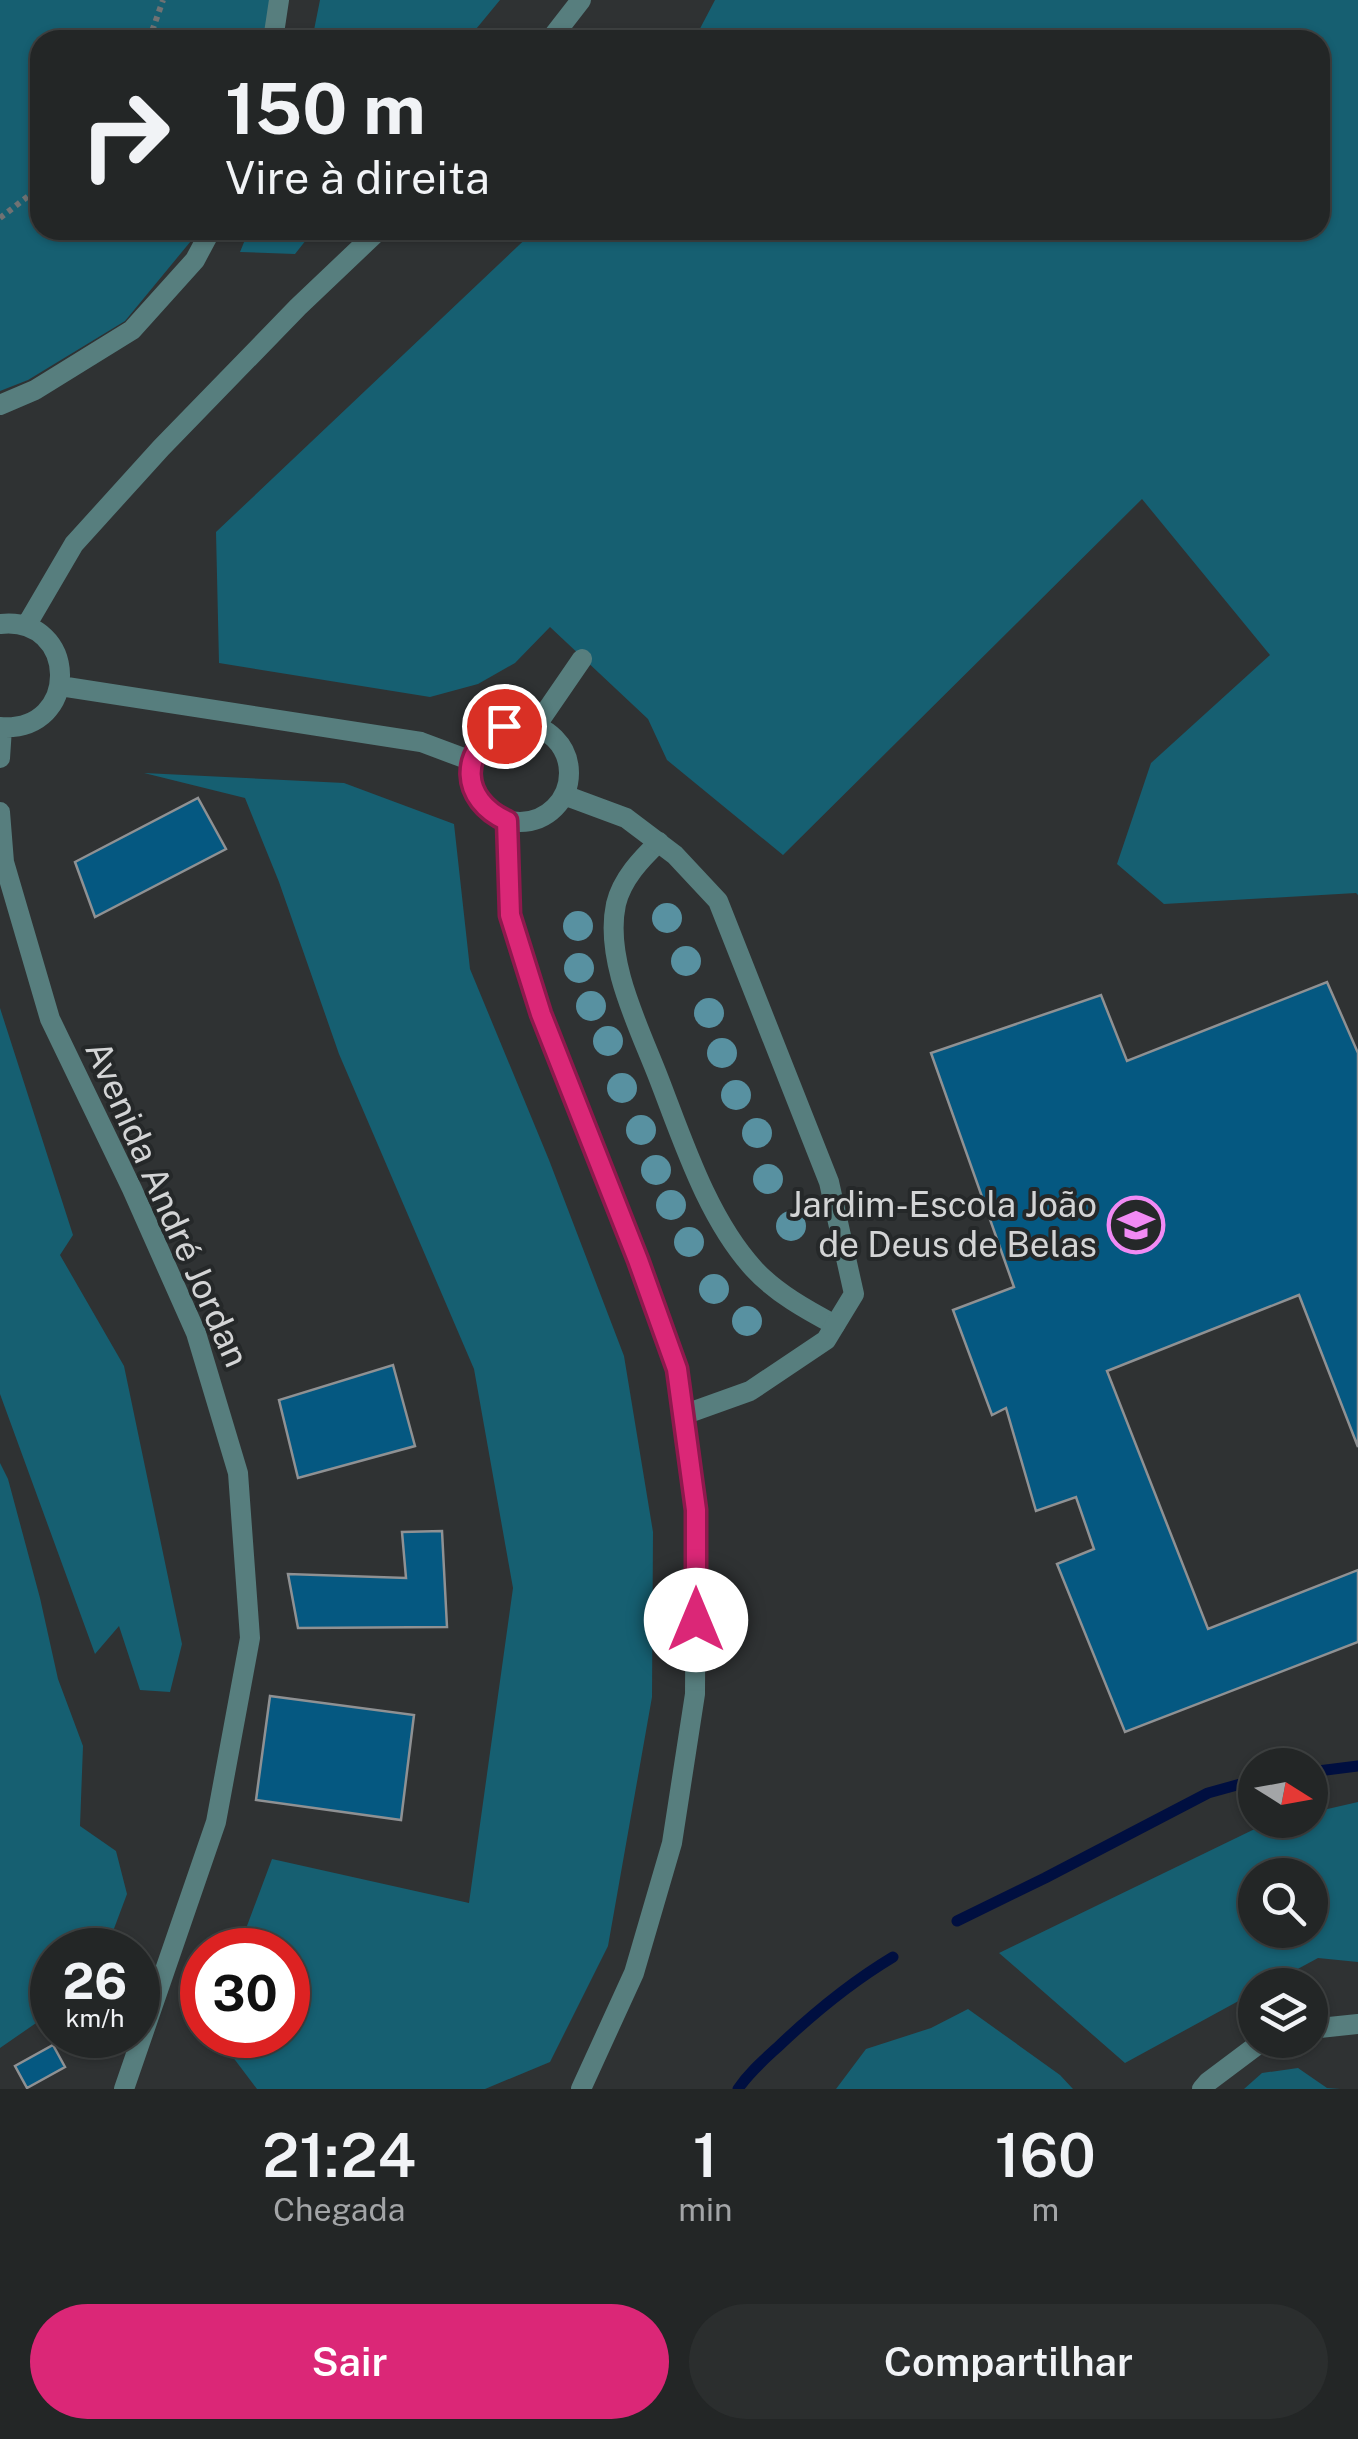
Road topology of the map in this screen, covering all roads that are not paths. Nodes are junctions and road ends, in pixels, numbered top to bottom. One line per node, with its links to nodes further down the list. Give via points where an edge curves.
1 (279, 0): 3 (street)
2 (582, 0): 4 (street)
3 (274, 30)
4 (558, 30)
5 (206, 240): 7 (street, via 132,330)
6 (369, 240): 9 (street, via 86,530)
7 (0, 405)
8 (0, 624): 9 (street)
9 (26, 626): 11 (street, via 54,650)
10 (582, 659): 12 (street)
11 (60, 686): 13 (street, via 40,718); 15 (street, via 421,742)
12 (536, 726): 15 (street, via 520,723 489,734); 16 (street, via 551,734 569,762)
13 (1, 728): 14 (street)
14 (0, 758)
15 (472, 762): 18 (street, via 474,792)
16 (564, 795): 18 (street, via 540,818); 19 (street, via 626,818)
17 (0, 812): 25 (street, Avenida André Jordan, via 4,862 50,1019 196,1333 238,1472 250,1638 220,1804)
18 (507, 821): 21 (street, via 510,915 541,1014 677,1369)
19 (659, 842): 20 (street, via 718,902 829,1182 854,1294); 20 (street, via 637,862 616,902 622,984 699,1182 734,1242 755,1270)
20 (835, 1325): 21 (street, via 826,1340 750,1391)
21 (683, 1415): 26 (street, via 696,1510 695,1694 672,1843 634,1974)
22 (1358, 2024): 23 (street)
23 (1328, 2027)
24 (1240, 2058): 27 (street)
25 (124, 2089)
26 (582, 2089)
27 (1202, 2089)

